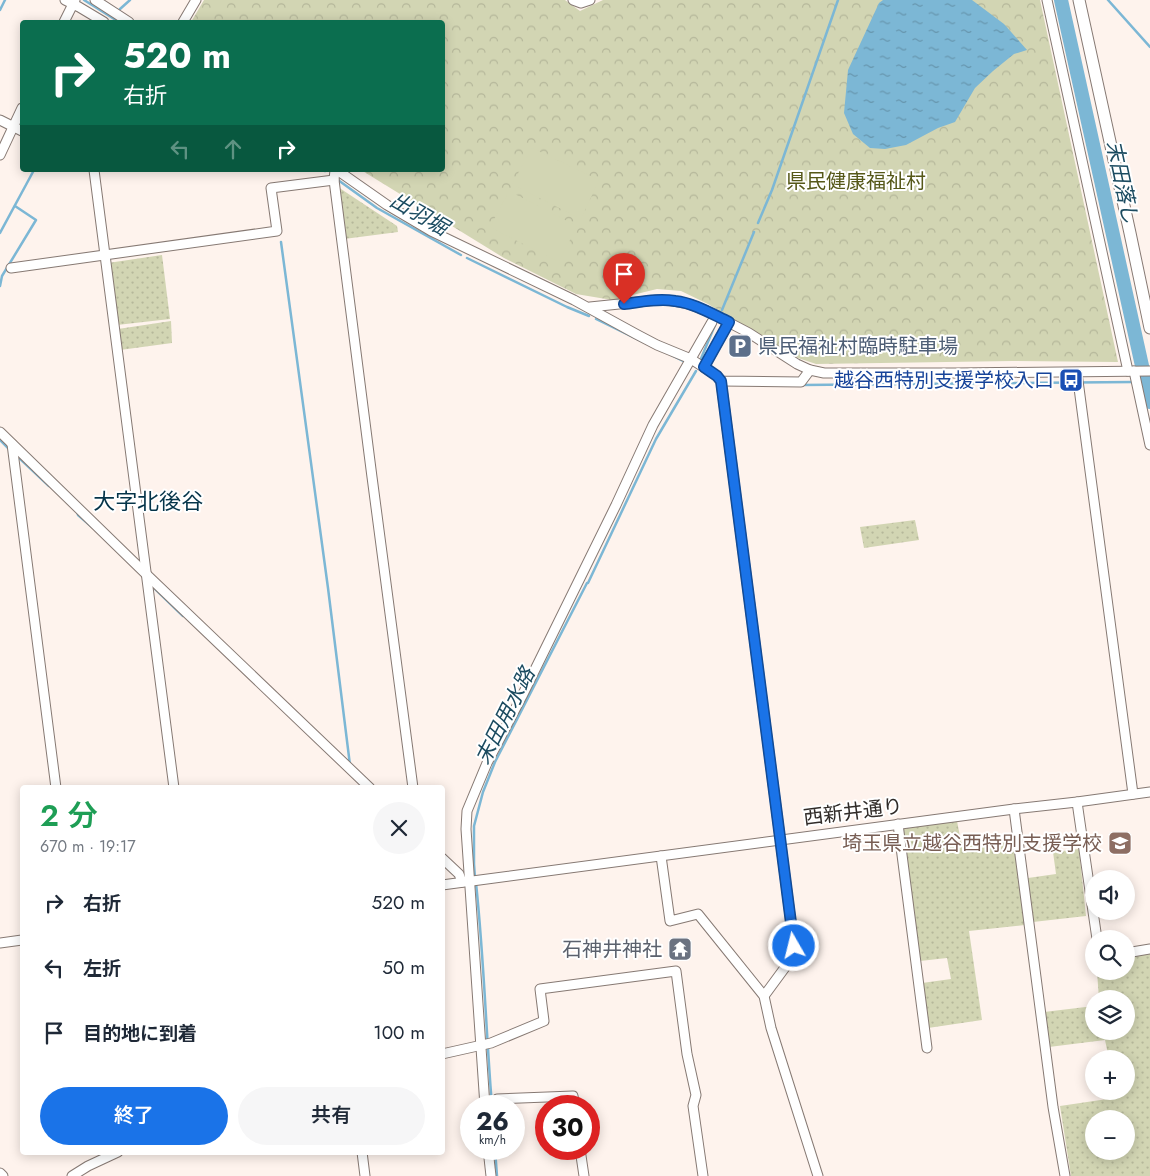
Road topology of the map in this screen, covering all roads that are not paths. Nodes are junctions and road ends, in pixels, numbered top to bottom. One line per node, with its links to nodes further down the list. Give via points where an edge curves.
1 (95, 0): 10 (street)
2 (196, 0): 11 (street)
3 (574, 0): 4 (street, via 581,3)
4 (590, 0)
5 (1047, 0): 30 (street)
6 (1079, 0): 26 (main road)
7 (71, 1): 8 (street); 9 (street)
8 (65, 20)
9 (101, 20)
10 (126, 20)
11 (183, 20)
12 (20, 112): 14 (street)
13 (0, 120): 14 (street)
14 (13, 126): 15 (street); 16 (street)
15 (20, 130)
16 (0, 155)
17 (94, 172): 21 (street)
18 (336, 172): 20 (street)
19 (339, 172): 23 (street, via 431,232)
20 (334, 180): 21 (street, via 271,188 277,231); 41 (street)
21 (104, 256): 22 (street); 37 (street)
22 (11, 268)
23 (590, 307): 25 (street, via 674,301 690,304); 27 (street, via 636,334)
24 (712, 322): 27 (street)
25 (729, 322): 28 (street); 29 (street)
26 (1150, 328)
27 (691, 359): 28 (street); 50 (street, via 653,425 487,763 467,811)
28 (704, 367): 33 (street)
29 (810, 370): 32 (street, via 839,374); 33 (street, via 800,382)
30 (1131, 371): 31 (street); 32 (street); 36 (street)
31 (1150, 371)
32 (1077, 373): 43 (street)
33 (721, 381): 47 (street)
34 (0, 432): 35 (street)
35 (12, 444): 37 (street); 38 (street)
36 (1150, 445)
37 (146, 574): 39 (street); 40 (street)
38 (56, 785)
39 (174, 785)
40 (367, 785)
41 (413, 785)
42 (1150, 792): 43 (street, 西新井通り)
43 (1133, 794): 44 (street, 西新井通り)
44 (1077, 802): 45 (street, 西新井通り); 52 (street)
45 (1014, 809): 46 (street, 西新井通り); 74 (street)
46 (898, 824): 47 (street, 西新井通り); 59 (street)
47 (780, 840): 48 (street, 西新井通り); 57 (street, via 794,946 789,962)
48 (661, 856): 50 (street, 西新井通り); 57 (street, via 670,921 698,914)
49 (445, 861): 50 (street)
50 (466, 882): 51 (street, 西新井通り); 58 (street)
51 (445, 885)
52 (1096, 930)
53 (20, 940): 54 (street)
54 (0, 943)
55 (1150, 949): 56 (street)
56 (1135, 951)
57 (764, 996): 73 (street)
58 (480, 1046): 60 (street); 61 (street); 72 (street, via 544,1021 540,989 676,971 696,1095 693,1106)
59 (927, 1048)
60 (445, 1053)
61 (484, 1095)
62 (112, 1155): 68 (street)
63 (362, 1155): 69 (street)
64 (489, 1160): 70 (street)
65 (582, 1160): 71 (street)
66 (0, 1173): 67 (street)
67 (3, 1176)
68 (72, 1176)
69 (365, 1176)
70 (490, 1176)
71 (584, 1176)
72 (702, 1176)
73 (818, 1176)
74 (1065, 1176)

